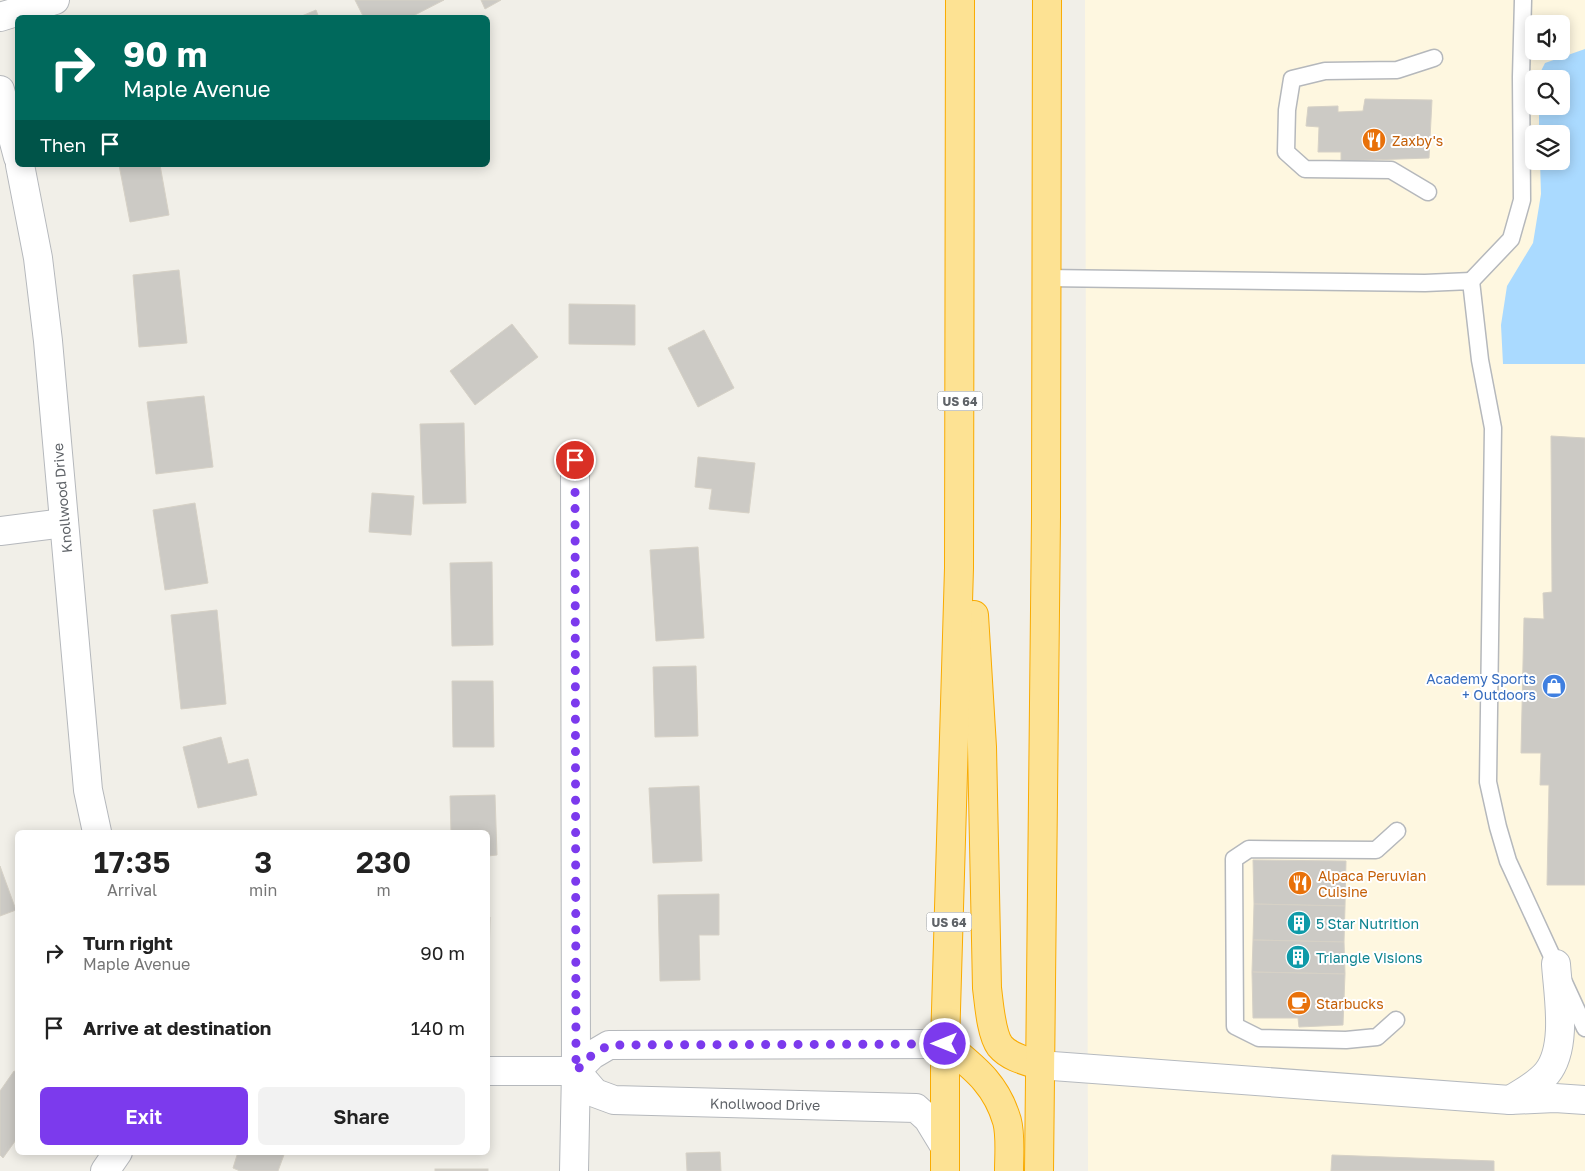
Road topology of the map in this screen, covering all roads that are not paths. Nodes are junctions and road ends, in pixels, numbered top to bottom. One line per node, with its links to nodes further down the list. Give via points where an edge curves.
1 (55, 0): 5 (street)
2 (960, 0): 14 (highway, US 64)
3 (1048, 0): 11 (highway)
4 (1524, 0): 12 (lane, via 1522,200 1511,239)
5 (0, 17)
6 (1434, 58): 10 (lane, via 1397,70 1325,71 1292,79 1287,110 1286,152 1305,169 1391,170)
7 (0, 90): 8 (street)
8 (15, 146)
9 (20, 167): 15 (street, Knollwood Drive, via 38,258)
10 (1428, 192)
11 (1046, 278): 12 (lane); 23 (highway)
12 (1471, 281): 19 (lane, via 1480,360 1493,428 1488,782 1508,861)
13 (575, 460): 25 (street)
14 (959, 507): 22 (highway, US 64); 23 (highway, via 972,578 982,747 987,988 1000,1045 1015,1057)
15 (64, 523): 16 (street); 17 (street, Knollwood Drive, via 88,790)
16 (0, 531)
17 (97, 830)
18 (1397, 830): 20 (lane, via 1376,850 1249,849 1234,859 1235,1026 1259,1038 1346,1040 1377,1038)
19 (1556, 964): 21 (lane); 26 (street, via 1557,1053 1544,1076)
20 (1396, 1020)
21 (1585, 1028)
22 (945, 1044): 25 (street, via 609,1045 592,1055); 29 (highway, US 64); 32 (highway, via 993,1088 1008,1122)
23 (1039, 1065): 26 (street); 33 (highway)
24 (490, 1071): 25 (street)
25 (576, 1071): 29 (street, Knollwood Drive, via 595,1093 614,1100 916,1108 928,1118); 31 (street)
26 (1510, 1100): 27 (street)
27 (1585, 1100)
28 (116, 1155): 30 (street)
29 (945, 1159)
30 (105, 1171)
31 (574, 1171)
32 (1009, 1171)
33 (1039, 1171)

